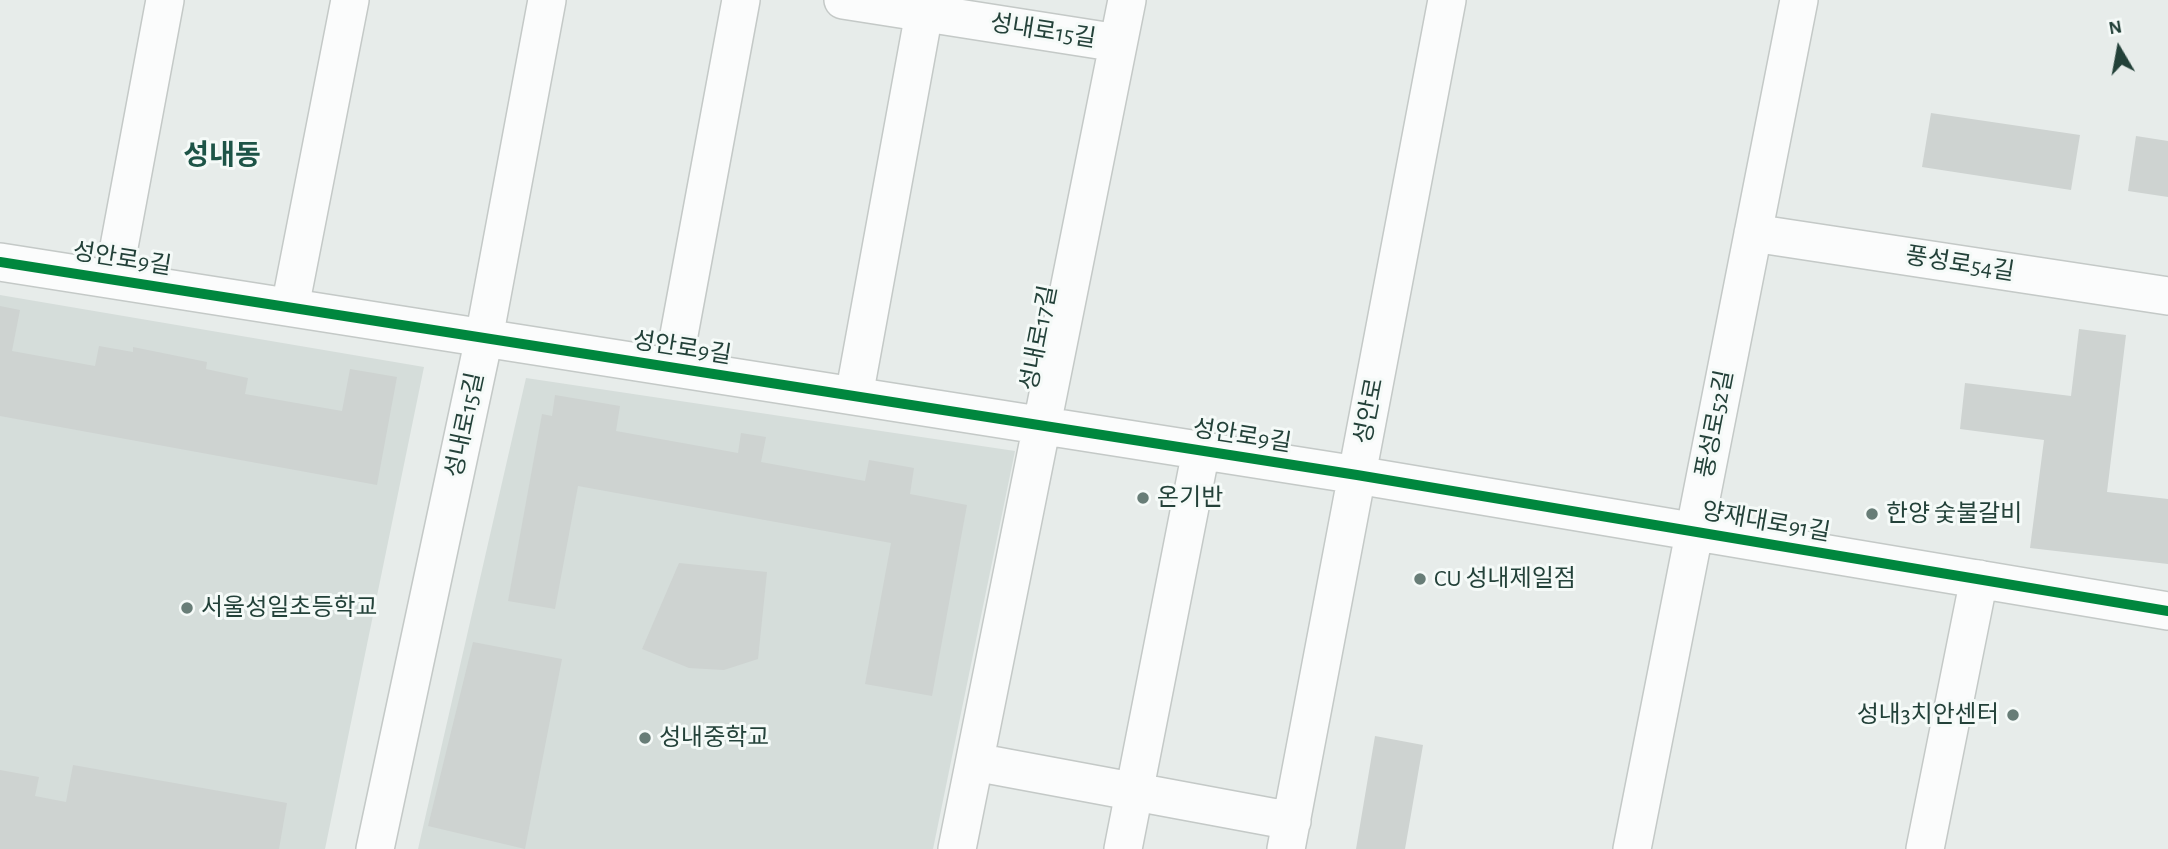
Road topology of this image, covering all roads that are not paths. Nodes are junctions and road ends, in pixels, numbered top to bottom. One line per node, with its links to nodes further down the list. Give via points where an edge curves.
1 (165, 0): 13 (street, 성안로9길)
2 (350, 0): 15 (street)
3 (547, 0): 16 (street, 성내로15길)
4 (741, 0): 17 (street, 성안로9길)
5 (843, 0): 9 (street, 성내로15길)
6 (1126, 0): 10 (street, 성내로17길)
7 (1447, 0): 21 (street, 성안로)
8 (1799, 0): 11 (street, 풍성로52길)
9 (924, 13): 10 (street, 성내로15길); 18 (street)
10 (1118, 43): 19 (street, 성내로17길)
11 (1753, 233): 14 (street, 풍성로54길); 22 (street, 풍성로52길)
12 (0, 262): 13 (street, 성안로9길)
13 (113, 279): 15 (street, 성안로9길)
14 (2168, 296)
15 (290, 307): 16 (street, 성안로9길)
16 (484, 338): 17 (street, 성안로9길); 28 (street, 성내로15길)
17 (673, 368): 18 (street, 성안로9길)
18 (854, 396): 19 (street, 성안로9길)
19 (1043, 426): 20 (street, 성안로9길); 25 (street, 성내로17길)
20 (1201, 451): 21 (street, 성안로9길); 26 (street, 성안로9길)
21 (1357, 475): 22 (street, 양재대로91길); 27 (street, 성안로)
22 (1693, 531): 23 (street, 양재대로91길); 31 (street, 풍성로52길)
23 (1979, 579): 24 (street, 양재대로91길); 32 (street)
24 (2168, 611)
25 (975, 762): 26 (street, 성안로); 29 (street, 성내로17길)
26 (1134, 792): 27 (street, 성안로); 30 (street, 성안로9길)
27 (1289, 835)
28 (375, 849)
29 (957, 849)
30 (1123, 849)
31 (1632, 849)
32 (1925, 849)

